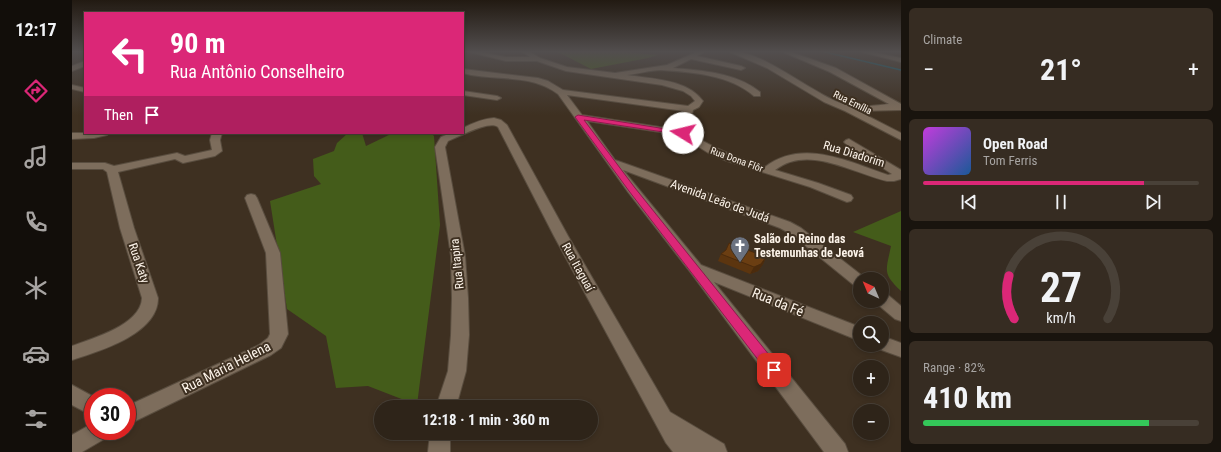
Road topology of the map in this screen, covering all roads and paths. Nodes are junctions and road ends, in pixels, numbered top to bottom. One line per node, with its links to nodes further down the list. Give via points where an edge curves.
1 (478, 73): 10 (street, via 540,80 552,84)
2 (597, 73): 7 (street)
3 (629, 73): 7 (street)
4 (701, 73): 12 (street, via 745,85)
5 (780, 73): 16 (street, Rua Emília, via 828,101)
6 (839, 73): 14 (street)
7 (615, 75): 15 (street, via 689,91 695,94 699,102)
8 (72, 87): 9 (street)
9 (84, 90)
10 (561, 92): 15 (street); 17 (street)
11 (464, 93): 13 (street)
12 (757, 94)
13 (497, 98)
14 (899, 107): 16 (street)
15 (689, 109): 19 (street)
16 (849, 109): 24 (street, Rua Emília)
17 (578, 117): 19 (street); 26 (street)
18 (464, 132): 44 (street, Rua Itaguaí, via 493,121 502,125)
19 (683, 133): 29 (street, Rua Dona Flôr, via 716,152)
20 (99, 134): 23 (street)
21 (217, 134): 28 (street, via 217,151 208,155 183,160 177,156)
22 (457, 134): 41 (street, Rua Itapira, via 444,139 440,147 458,256 460,298 457,371)
23 (72, 136)
24 (901, 137)
25 (849, 142): 29 (street, Rua Diadorim, via 891,168 898,176 887,178 818,156 806,155 784,159)
26 (612, 162): 32 (street); 33 (street, Avenida Leão de Judá, via 785,225)
27 (72, 166): 28 (street, via 105,166)
28 (112, 170): 39 (street, Rua Katy, via 127,228 150,298 149,309 140,320 127,329)
29 (768, 170): 31 (street, Rua Dona Flôr, via 824,187)
30 (251, 198): 43 (street, Rua Maria Helena, via 275,263 279,334 275,343)
31 (847, 198)
32 (696, 269): 36 (street, Rua da Fé); 51 (street)
33 (853, 276)
34 (889, 305): 35 (street)
35 (901, 315)
36 (853, 331)
37 (889, 346): 38 (street)
38 (901, 350)
39 (72, 353)
40 (72, 394): 42 (street)
41 (448, 400)
42 (84, 401)
43 (136, 412)
44 (662, 418): 49 (street, Rua Itaguaí); 50 (street, Rua Itaguaí)
45 (84, 439): 47 (street)
46 (440, 440): 48 (street)
47 (72, 446)
48 (439, 452)
49 (687, 452)
50 (716, 452)
51 (837, 452)

